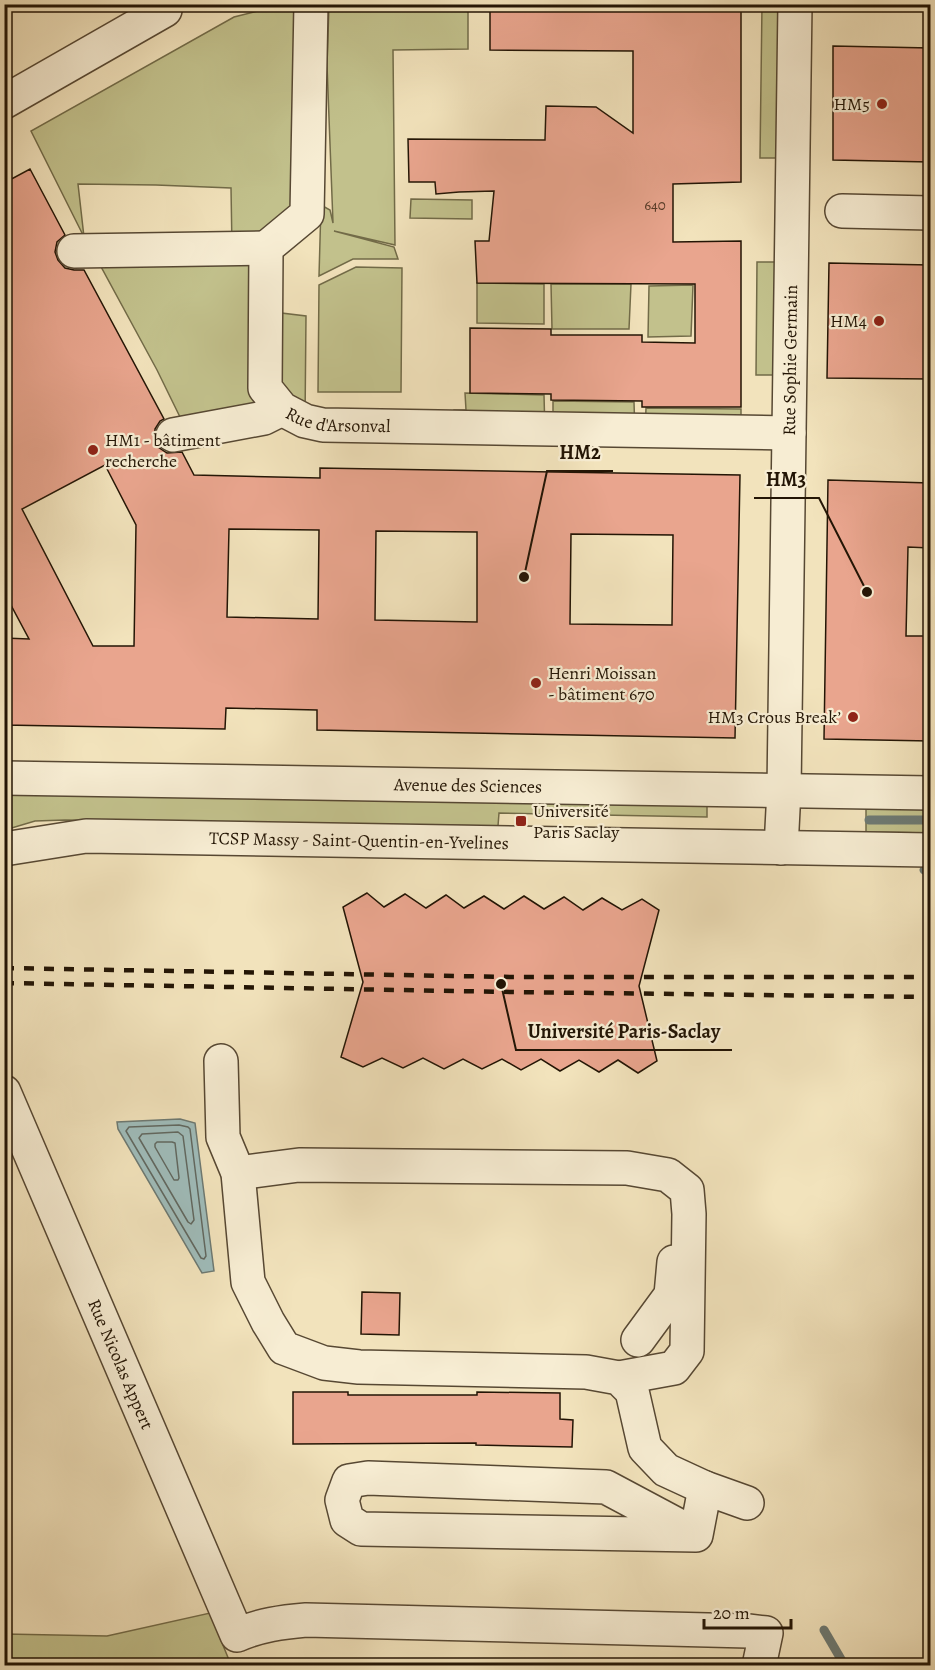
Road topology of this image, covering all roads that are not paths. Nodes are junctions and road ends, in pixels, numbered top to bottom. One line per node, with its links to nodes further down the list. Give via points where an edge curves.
1 (311, 4): 7 (street, via 307,214)
2 (795, 4): 10 (street, Rue Sophie Germain)
3 (165, 10): 4 (street)
4 (7, 96)
5 (843, 211): 6 (street)
6 (930, 213)
7 (266, 248): 8 (street); 9 (street, Rue d'Arsonval, via 265,388)
8 (74, 251)
9 (282, 409): 10 (street, Rue d'Arsonval, via 323,425); 11 (street, via 264,418)
10 (789, 433): 15 (street, Rue Sophie Germain)
11 (173, 435)
12 (224, 764): 13 (street)
13 (646, 766)
14 (4, 778): 15 (street, Avenue des Sciences)
15 (784, 790): 16 (street, Avenue des Sciences); 17 (street, Rue Sophie Germain)
16 (930, 793)
17 (781, 848): 18 (street, TCSP Massy - Saint-Quentin-en-Yvelines, via 86,836); 19 (street, TCSP Massy - Saint-Quentin-en-Yvelines)
18 (4, 849)
19 (930, 850)
20 (221, 1061): 22 (street, via 223,1137)
21 (4, 1092): 29 (street, Rue Nicolas Appert, via 237,1635 253,1628 306,1620 748,1631 766,1633)
22 (238, 1173): 23 (street, via 299,1165 627,1168 668,1175 687,1190); 25 (street, via 248,1282 284,1348 324,1363 359,1367 586,1372)
23 (689, 1242): 24 (street, via 675,1258 671,1295); 25 (street, via 687,1351 674,1368)
24 (638, 1340)
25 (619, 1378): 26 (street, via 632,1391 645,1448 666,1470)
26 (705, 1488): 27 (street); 28 (street)
27 (747, 1503)
28 (696, 1534): 28 (street, via 361,1529 347,1520 342,1500 349,1481 368,1478 606,1486)
29 (759, 1665)

